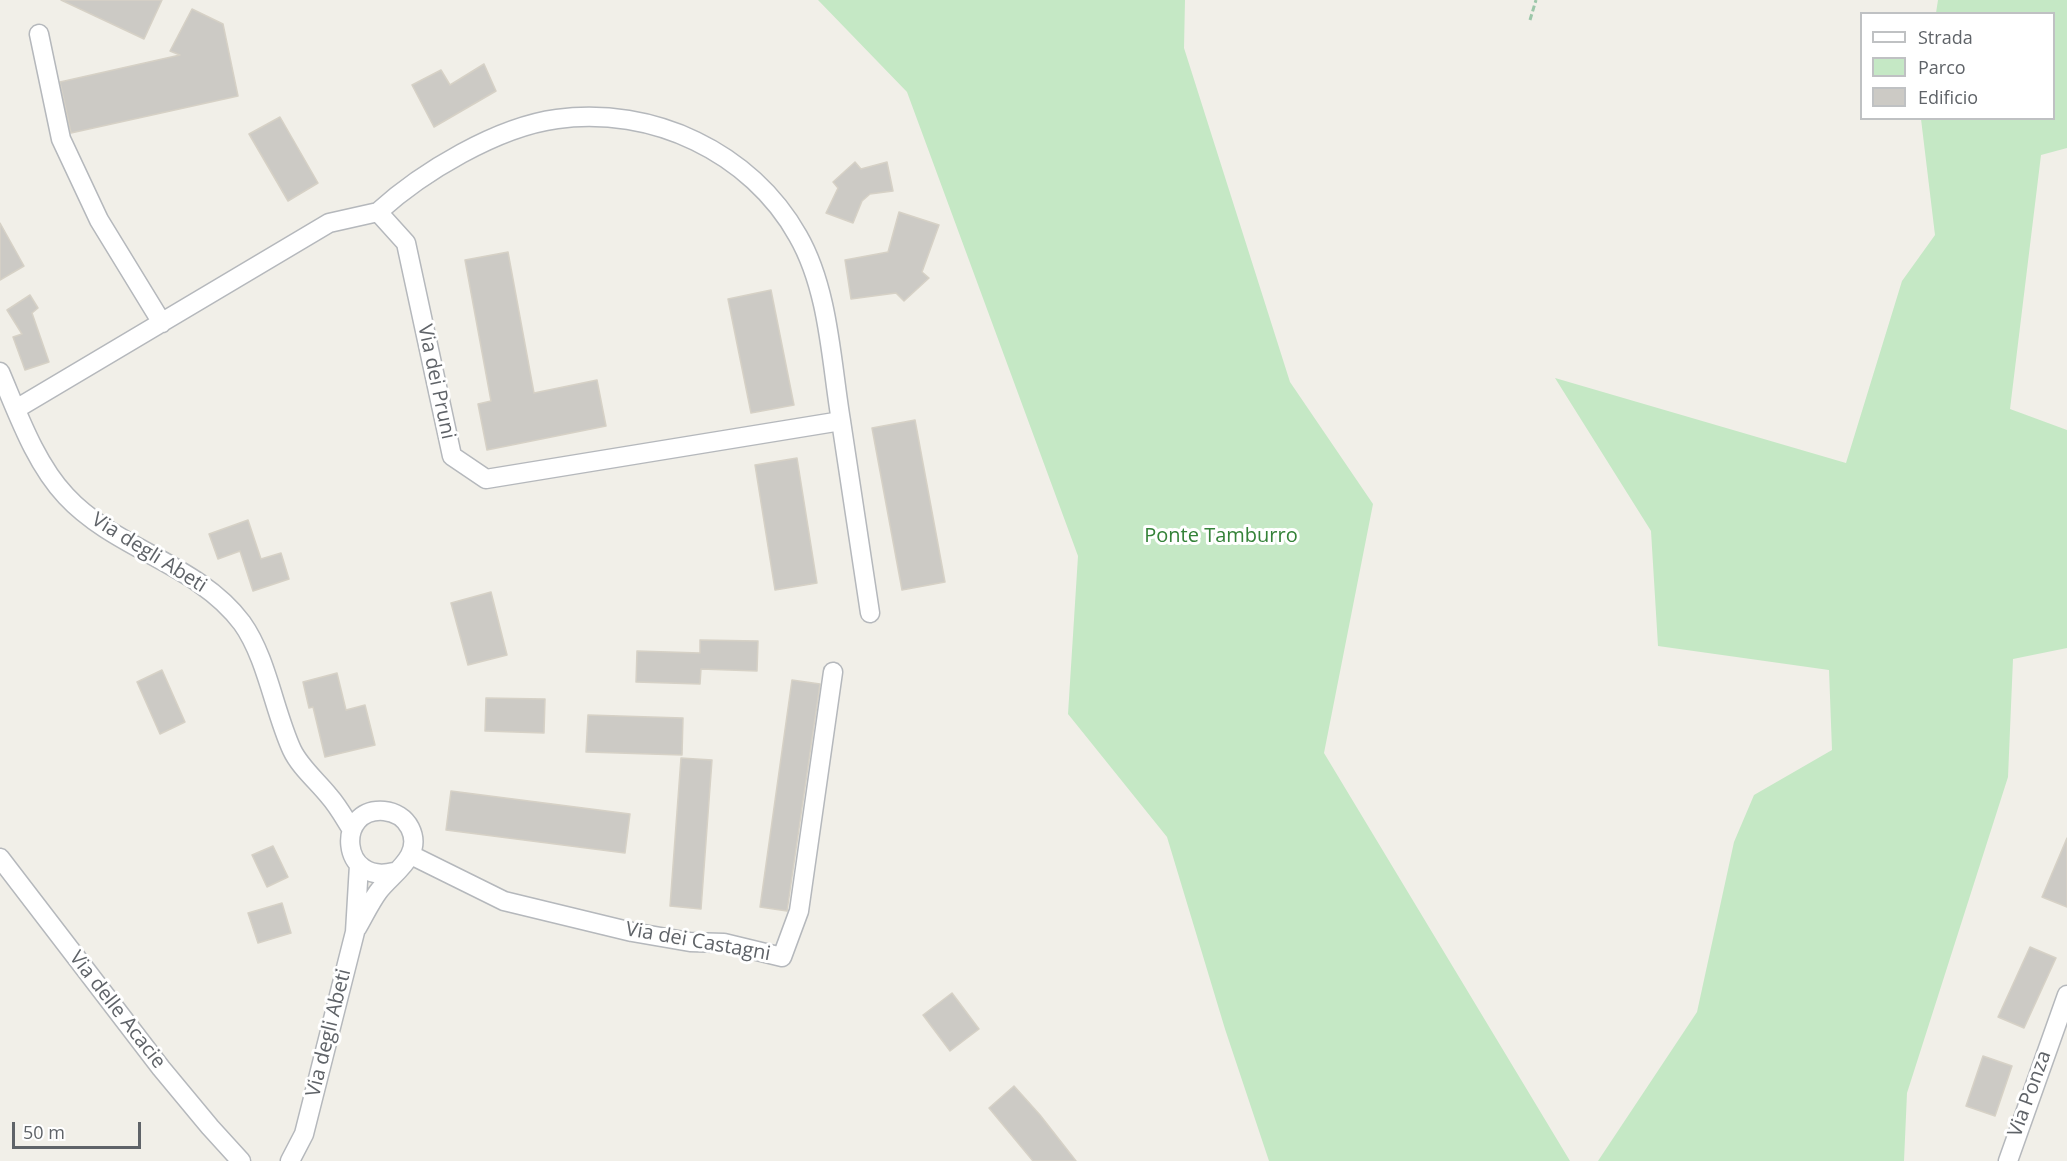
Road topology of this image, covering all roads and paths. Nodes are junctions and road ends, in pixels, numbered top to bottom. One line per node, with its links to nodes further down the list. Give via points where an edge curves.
1 (1536, 0): 2 (path)
2 (1530, 20)
3 (39, 34): 5 (street, via 61,139 99,220)
4 (378, 212): 5 (street, via 329,223); 8 (street, Via dei Pruni, via 406,243 452,456 486,479); 8 (street, via 400,192 467,151 555,119 608,116 660,126 705,145 743,170 781,207 800,238 822,309)
5 (162, 323): 7 (street)
6 (0, 372): 7 (street, Via degli Abeti)
7 (16, 409): 11 (street, Via degli Abeti, via 50,476 66,496 130,544 210,590 242,624 293,752)
8 (841, 421): 9 (street)
9 (870, 613)
10 (833, 672): 14 (street, Via dei Castagni, via 799,911 782,957 724,944 632,932 504,901)
11 (330, 796): 12 (street, Via degli Abeti); 13 (street, Via degli Abeti)
12 (370, 813): 13 (street, via 359,819); 14 (street, Via degli Abeti, via 388,811 404,820 413,836)
13 (352, 830): 16 (street, Via degli Abeti, via 350,848)
14 (411, 855): 17 (street, Via degli Abeti)
15 (0, 858): 21 (street, Via delle Acacie, via 161,1068)
16 (359, 865): 17 (street, via 375,874); 18 (street, Via degli Abeti)
17 (394, 872): 18 (street, Via degli Abeti, via 376,894)
18 (355, 932): 20 (street, Via degli Abeti)
19 (2067, 995): 24 (street, Via Ponza)
20 (304, 1134): 22 (street, Via degli Abeti); 23 (street, Via degli Abeti)
21 (242, 1160)
22 (290, 1161)
23 (306, 1161)
24 (2008, 1161)

